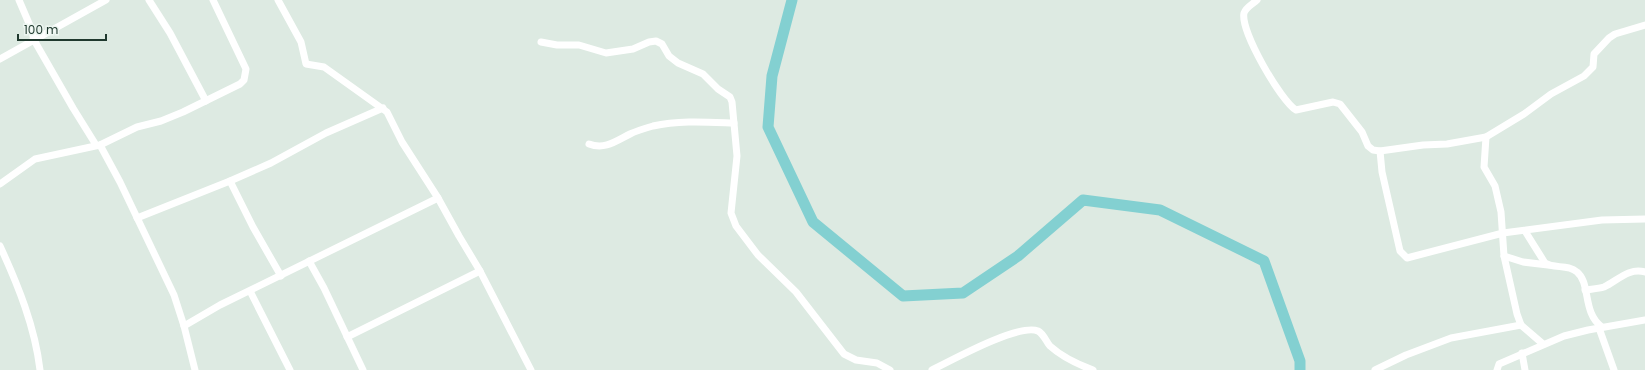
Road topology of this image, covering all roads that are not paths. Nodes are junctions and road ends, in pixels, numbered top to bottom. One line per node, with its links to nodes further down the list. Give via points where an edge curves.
1 (19, 0): 8 (street)
2 (106, 0): 8 (street)
3 (149, 0): 11 (street, via 170,33)
4 (213, 0): 11 (street, via 246,72 240,84)
5 (278, 0): 12 (street, via 301,42 306,64 324,67)
6 (1257, 0): 17 (street, via 1246,9 1244,18 1265,70 1276,88 1296,110 1333,102 1340,104 1362,132 1368,146)
7 (1645, 25): 14 (street, via 1609,38 1594,54 1593,66 1584,76 1551,94)
8 (34, 40): 10 (street); 16 (street, via 73,108)
9 (541, 42): 13 (street, via 579,45 606,54 633,49 653,41 659,42 671,58 682,66 703,74 731,99)
10 (0, 59)
11 (206, 101): 16 (street)
12 (383, 108): 18 (street); 20 (street)
13 (734, 123): 15 (street, via 704,121 653,126 606,146 597,147); 46 (street, via 736,163 731,213 736,226 758,255 796,292 844,354 856,360 877,363)
14 (1486, 137): 17 (street); 24 (street, via 1484,167 1495,186)
15 (590, 144)
16 (98, 145): 19 (street, via 35,159); 21 (street)
17 (1380, 151): 24 (street, via 1382,172 1403,256 1410,258)
18 (230, 181): 21 (street); 31 (street)
19 (0, 184)
20 (438, 198): 27 (street); 29 (street)
21 (137, 218): 36 (street, via 174,295)
22 (1645, 219): 23 (street, via 1602,220)
23 (1525, 231): 24 (street); 28 (street)
24 (1503, 234): 26 (street)
25 (0, 246): 41 (street, via 13,273 35,336)
26 (1504, 256): 28 (street, via 1523,262); 35 (street)
27 (309, 261): 31 (street); 38 (street)
28 (1548, 265): 32 (street, via 1568,267 1578,272)
29 (480, 271): 38 (street); 45 (street)
30 (1645, 272): 32 (street, via 1630,272 1602,287)
31 (281, 276): 33 (street)
32 (1585, 290): 37 (street, via 1592,316)
33 (250, 291): 36 (street); 43 (street)
34 (1645, 320): 37 (street)
35 (1521, 325): 39 (street); 49 (street, via 1451,338 1406,355)
36 (184, 326): 42 (street)
37 (1601, 327): 39 (street, via 1569,334); 52 (street)
38 (347, 337): 44 (street)
39 (1544, 344): 40 (street)
40 (1522, 353): 50 (street, via 1499,364); 51 (street)
41 (40, 370)
42 (195, 370)
43 (290, 370)
44 (363, 370)
45 (531, 370)
46 (890, 370)
47 (932, 370): 48 (street, via 975,348 1006,336 1022,331 1035,331 1040,332 1049,344 1066,358)
48 (1093, 370)
49 (1376, 370)
50 (1497, 370)
51 (1524, 370)
52 (1614, 370)

